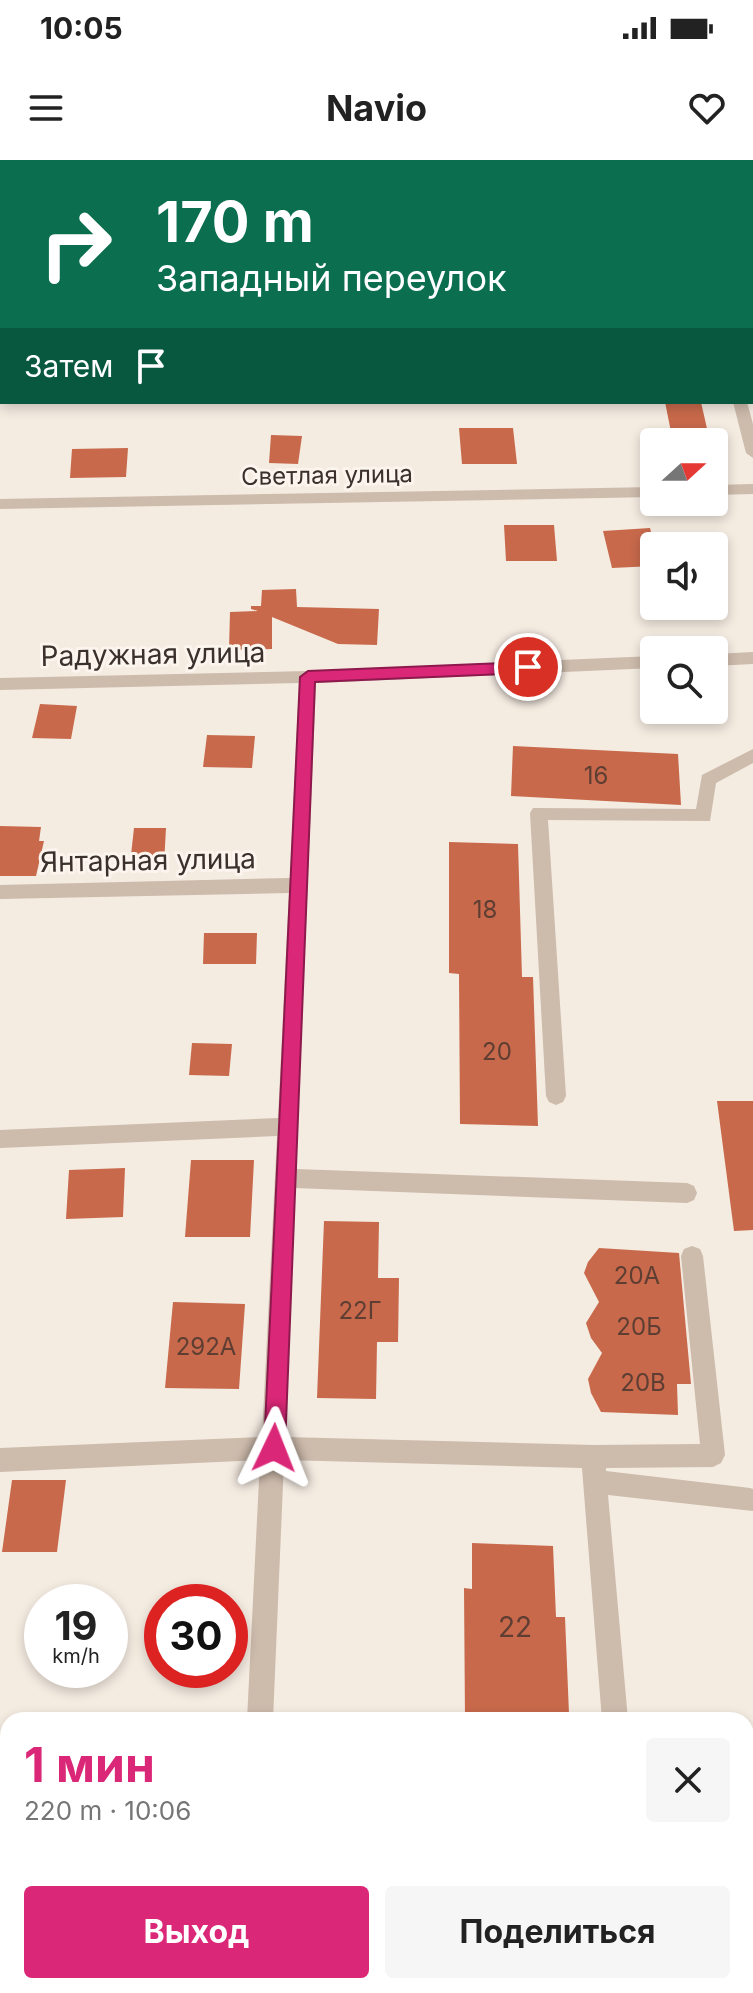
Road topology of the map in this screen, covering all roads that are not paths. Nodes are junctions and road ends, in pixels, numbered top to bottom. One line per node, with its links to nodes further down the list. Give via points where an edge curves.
1 (741, 404): 2 (street)
2 (753, 453)
3 (753, 489): 4 (street)
4 (728, 490)
5 (640, 492): 6 (street, Светлая улица)
6 (0, 504)
7 (753, 658): 8 (street)
8 (728, 659)
9 (640, 663): 10 (street, Радужная улица)
10 (308, 677): 11 (street, Радужная улица); 13 (street)
11 (0, 684)
12 (753, 755): 15 (street, via 708,780 704,816 539,813)
13 (297, 885): 14 (street, Янтарная улица); 16 (street)
14 (0, 892)
15 (556, 1096)
16 (286, 1127): 17 (street); 18 (street)
17 (0, 1139)
18 (285, 1178): 19 (street); 21 (street)
19 (687, 1193)
20 (692, 1256): 23 (street, via 713,1455)
21 (274, 1448): 22 (street); 23 (street); 25 (street)
22 (0, 1460)
23 (594, 1470): 24 (street); 26 (street)
24 (750, 1500)
25 (260, 1712)
26 (614, 1712)

